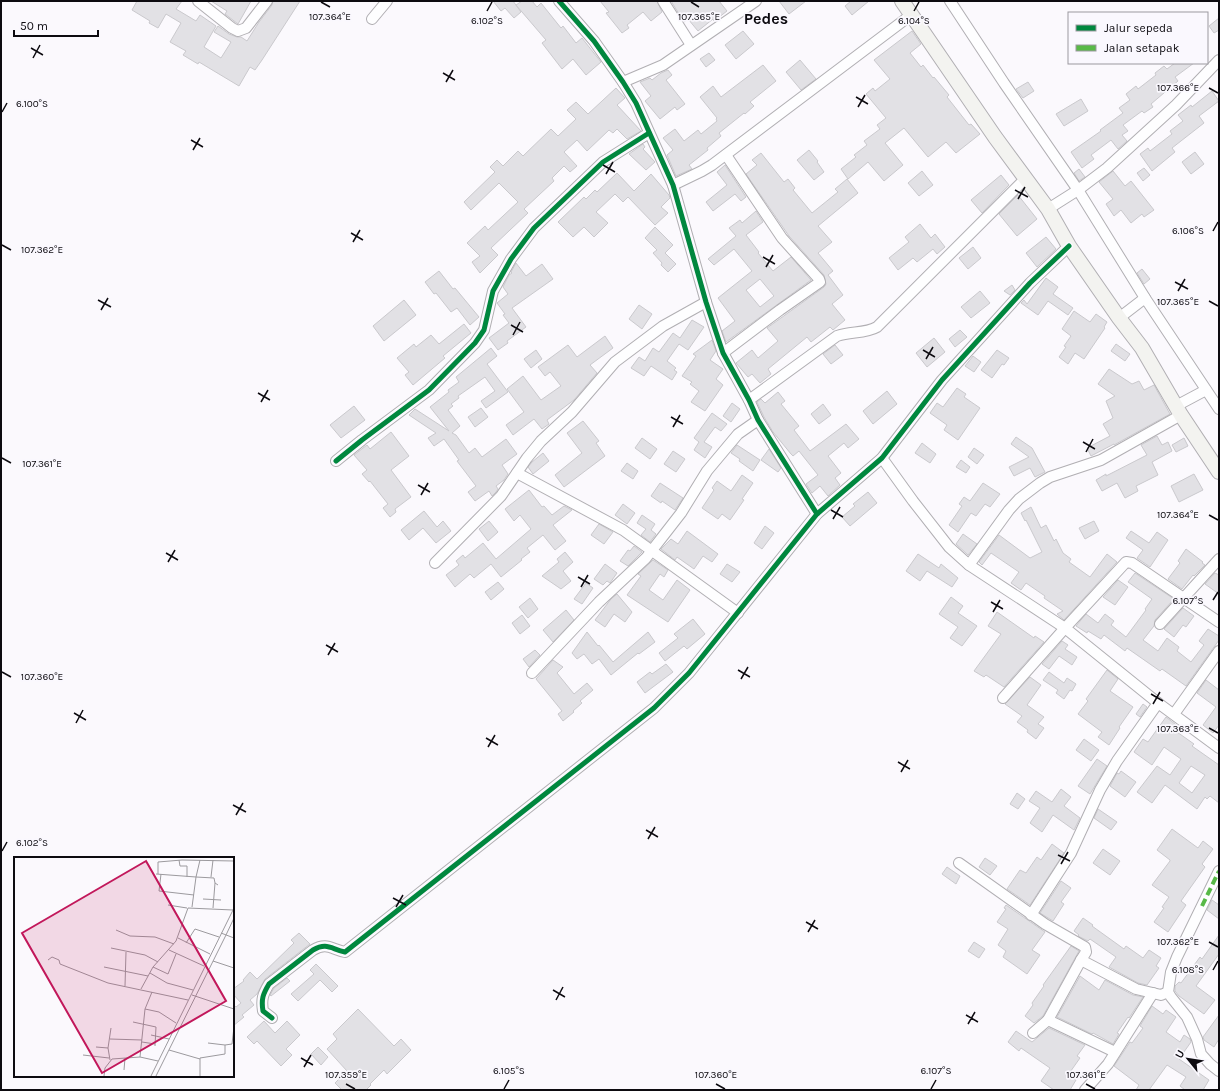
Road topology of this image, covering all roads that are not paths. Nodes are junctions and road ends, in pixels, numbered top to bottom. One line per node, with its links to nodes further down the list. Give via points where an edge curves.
1 (198, 1): 2 (street, via 238,31 246,28)
2 (267, 1)
3 (387, 1): 10 (street)
4 (559, 1): 13 (street, via 594,41)
5 (663, 1): 11 (street)
6 (756, 1): 11 (street)
7 (902, 1): 9 (main road)
8 (950, 1): 18 (street)
9 (911, 15): 15 (street); 16 (main road)
10 (372, 19)
11 (691, 45): 13 (street, via 663,65)
12 (1219, 60): 18 (street, via 1176,105 1107,168)
13 (623, 82): 14 (street, via 636,103)
14 (649, 133): 17 (street); 31 (street, via 603,162 534,228 511,258 493,291 484,330 475,343 430,390)
15 (726, 155): 17 (street, via 702,171); 24 (street, via 782,238 820,282)
16 (1025, 179): 19 (main road); 26 (street, via 876,327 837,336)
17 (673, 185): 22 (street)
18 (1077, 190): 19 (street); 21 (street)
19 (1054, 206): 20 (main road)
20 (1069, 246): 23 (main road); 30 (street, via 1030,283 942,380)
21 (1143, 299): 23 (street); 25 (street)
22 (706, 302): 24 (street); 33 (street, via 663,326 615,362 572,412 541,441)
23 (1121, 316): 27 (main road)
24 (723, 353): 26 (street)
25 (1204, 391): 27 (street); 28 (street)
26 (749, 400): 29 (street)
27 (1181, 408): 32 (main road); 38 (street, via 1101,460 1050,477 1040,483 1009,510)
28 (1219, 409)
29 (758, 420): 34 (street); 35 (street, via 738,434 706,470 681,513)
30 (882, 458): 34 (street); 38 (street, via 949,547)
31 (336, 461)
32 (1219, 472)
33 (517, 473): 35 (street, via 609,521); 37 (street, via 501,496)
34 (817, 514): 40 (street)
35 (652, 550): 40 (street); 45 (street)
36 (1219, 559): 39 (street)
37 (435, 563)
38 (969, 564): 43 (street)
39 (1184, 598): 41 (street); 42 (street); 43 (street, via 1126,562)
40 (738, 613): 57 (street, via 689,673 654,708 526,810 345,952 325,945 320,946 270,984 262,1000 263,1011)
41 (1219, 622)
42 (1160, 624)
43 (1065, 628): 46 (street); 47 (street)
44 (1219, 651): 48 (street)
45 (532, 673)
46 (1003, 698)
47 (1158, 703): 48 (street); 53 (street, via 1117,761 1100,790 1071,853)
48 (1174, 714): 49 (street)
49 (1219, 748)
50 (959, 863): 53 (street)
51 (1219, 871): 52 (street)
52 (1215, 889): 55 (street, via 1173,965)
53 (1031, 915): 54 (street, via 1085,947 1086,952)
54 (1082, 960): 56 (street, via 1136,989); 58 (street)
55 (1168, 992): 56 (street, via 1161,995); 61 (street, via 1187,1017 1201,1054)
56 (1153, 993): 60 (street)
57 (272, 1018)
58 (1048, 1020): 59 (street); 60 (street)
59 (1034, 1033)
60 (1115, 1052): 62 (street)
61 (1219, 1072)
62 (1085, 1090)

